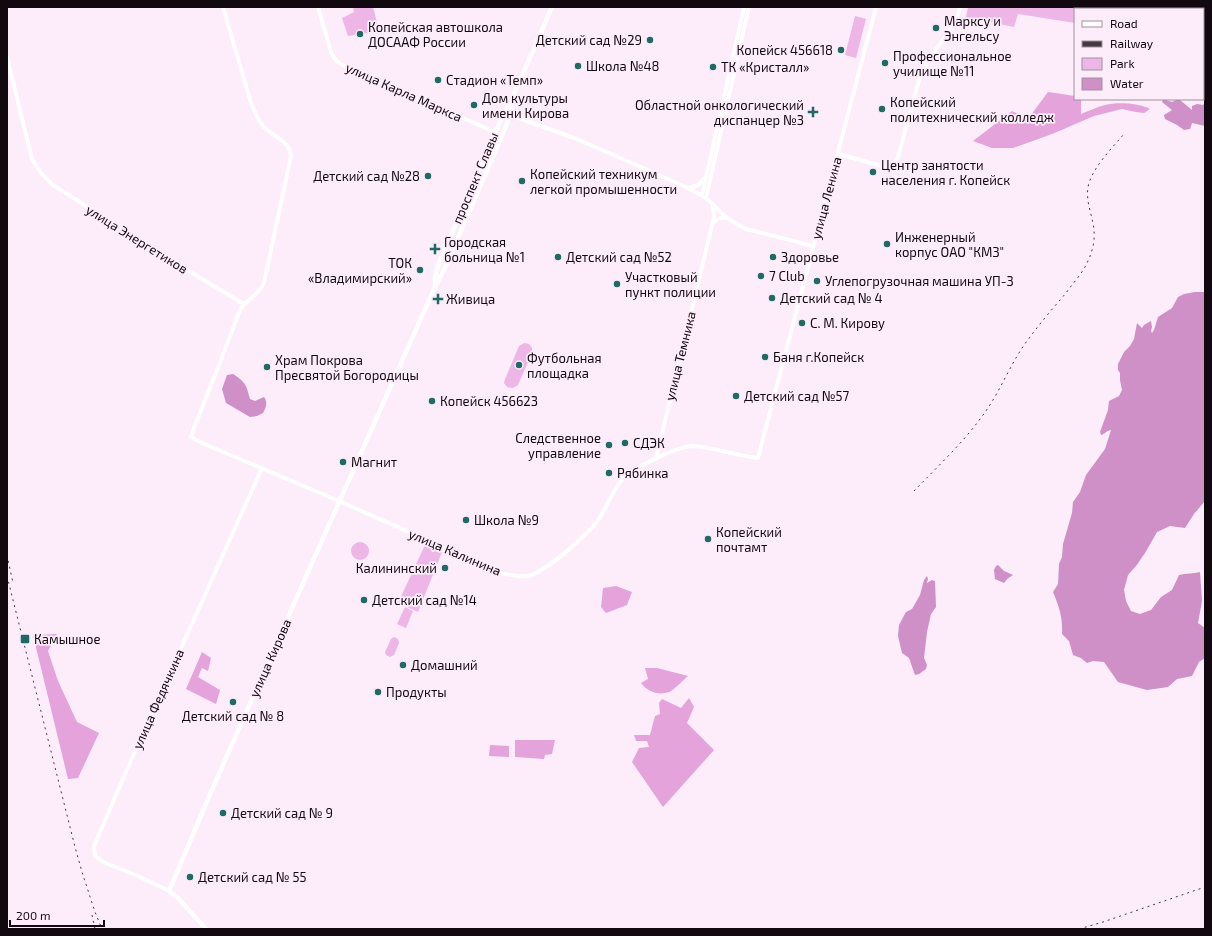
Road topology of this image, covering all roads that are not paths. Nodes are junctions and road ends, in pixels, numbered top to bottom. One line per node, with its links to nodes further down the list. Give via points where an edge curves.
1 (223, 7): 29 (street, via 251,103 267,130 289,147 291,156 264,283 258,293)
2 (318, 7): 13 (street, улица Карла Маркса, via 331,52 338,63)
3 (552, 7): 10 (main road, проспект Славы)
4 (744, 7): 8 (street)
5 (749, 7): 8 (street)
6 (876, 7): 15 (street, улица Ленина)
7 (960, 7): 15 (street, via 955,23 925,65 918,81 898,157 893,165 886,167)
8 (736, 51): 16 (street); 21 (street)
9 (7, 57): 29 (street, улица Энергетиков, via 30,152 46,179 172,261)
10 (514, 94): 11 (main road, проспект Славы); 12 (main road, проспект Славы)
11 (504, 113): 12 (main road); 13 (main road, проспект Славы)
12 (510, 115): 14 (main road, проспект Славы); 19 (street, via 577,139)
13 (495, 132): 14 (main road, улица Карла Маркса); 17 (main road, проспект Славы)
14 (503, 135): 18 (main road, проспект Славы)
15 (838, 154): 27 (street, улица Ленина)
16 (706, 175): 19 (street, via 698,185); 20 (street)
17 (474, 183): 18 (main road); 23 (main road, проспект Славы)
18 (481, 186): 24 (main road, проспект Славы)
19 (688, 188): 20 (street)
20 (702, 195): 21 (street)
21 (706, 198): 22 (street)
22 (713, 206): 25 (street); 26 (street, улица Темника)
23 (463, 207): 24 (main road); 28 (main road, проспект Славы, via 438,265)
24 (470, 210): 28 (main road, проспект Славы)
25 (727, 218): 26 (street, via 720,218); 27 (street, via 746,229)
26 (712, 225): 32 (street, улица Темника)
27 (813, 246): 31 (street, улица Ленина)
28 (435, 287): 30 (main road, проспект Славы)
29 (244, 304): 33 (street, улица Калинина, via 191,437)
30 (373, 427): 34 (main road, улица Кирова)
31 (758, 458): 32 (street, улица Калинина, via 692,446)
32 (656, 459): 34 (street, улица Калинина, via 627,475 618,484 594,526 546,568 528,576 504,574)
33 (262, 468): 34 (street, улица Калинина); 35 (street, улица Федячкина, via 94,846 95,856 103,862)
34 (339, 501): 35 (main road, улица Кирова)
35 (169, 891): 36 (main road)
36 (206, 929)

